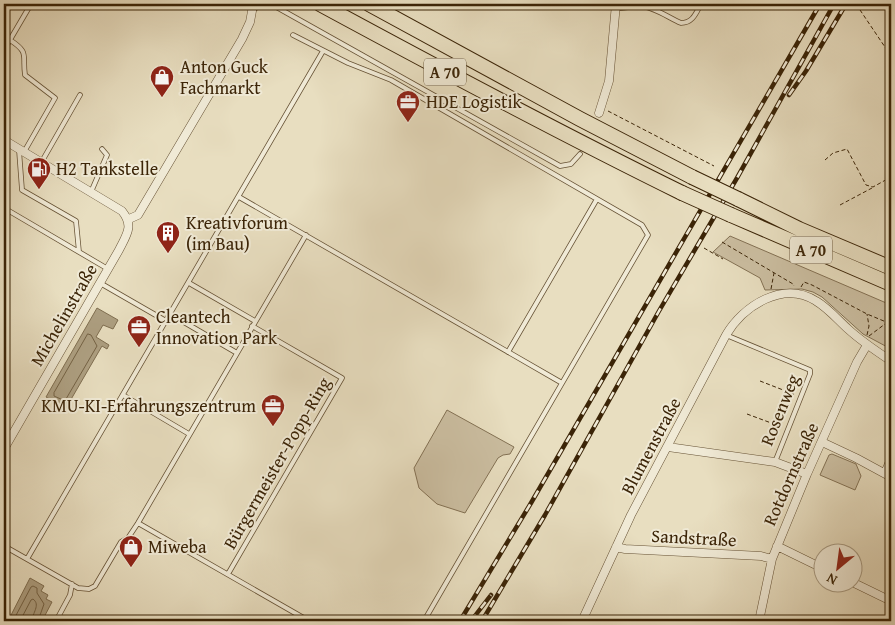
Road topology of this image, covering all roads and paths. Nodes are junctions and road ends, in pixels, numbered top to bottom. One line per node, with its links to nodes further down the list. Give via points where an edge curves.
1 (31, 4): 12 (lane)
2 (261, 4): 9 (lane)
3 (271, 4): 23 (lane, via 560,166 571,164)
4 (320, 4): 45 (highway, A 70, bridge, via 596,151 682,193)
5 (369, 4): 40 (highway, A 70, bridge, via 692,177)
6 (701, 4): 8 (lane, via 690,22 686,23 647,7 625,10)
7 (858, 4): 16 (path)
8 (616, 6): 19 (street, via 609,81)
9 (252, 11): 34 (street, Michelinstraße, via 250,22 138,215)
10 (294, 35): 15 (lane)
11 (4, 36): 12 (lane)
12 (10, 39): 13 (lane); 22 (lane, via 20,47 24,56 25,76 55,98)
13 (4, 50)
14 (891, 50): 16 (path)
15 (323, 51): 30 (lane); 31 (lane, via 391,80)
16 (889, 52): 17 (path)
17 (891, 56)
18 (80, 95): 25 (lane)
19 (600, 110): 26 (path)
20 (4, 140): 22 (street)
21 (102, 149): 29 (lane, via 107,155)
22 (22, 151): 25 (street); 38 (lane, via 22,190 76,222)
23 (580, 154)
24 (826, 160): 28 (path, via 833,153 847,149 866,185)
25 (41, 163): 29 (street)
26 (714, 166)
27 (891, 177): 28 (path)
28 (873, 187): 32 (path)
29 (90, 194): 34 (street, via 122,211)
30 (239, 197): 35 (lane); 44 (lane)
31 (597, 199): 56 (lane); 60 (lane, via 642,225 648,235)
32 (840, 205)
33 (4, 208): 38 (lane)
34 (129, 220): 41 (street, Michelinstraße, via 126,237)
35 (306, 235): 51 (lane); 56 (lane)
36 (722, 242): 42 (path)
37 (704, 248): 39 (path)
38 (79, 252): 41 (lane)
39 (723, 259)
40 (891, 268)
41 (108, 269): 43 (street, Michelinstraße)
42 (774, 272): 46 (path, via 793,284); 47 (path)
43 (100, 283): 50 (lane); 68 (street, Michelinstraße)
44 (189, 283): 48 (lane); 51 (lane)
45 (891, 284)
46 (796, 294): 47 (street); 49 (path, via 804,282); 55 (street, via 818,302)
47 (767, 298): 54 (street, Blumenstraße, via 740,316)
48 (170, 314): 50 (lane); 57 (lane)
49 (867, 314): 52 (path); 55 (path)
50 (166, 321): 61 (lane)
51 (255, 322): 53 (lane)
52 (891, 324): 55 (path, via 885,324 870,334)
53 (252, 326): 57 (lane); 80 (lane, Bürgermeister-Popp-Ring, via 342,378)
54 (726, 336): 62 (lane, Rosenweg, via 810,370); 67 (street, Blumenstraße)
55 (866, 344): 58 (street); 66 (street, Rotdornstraße)
56 (508, 352): 60 (lane)
57 (236, 353): 65 (lane)
58 (891, 361)
59 (760, 381): 62 (path)
60 (562, 383): 86 (lane)
61 (123, 395): 65 (lane); 77 (lane)
62 (801, 397): 64 (lane, Rosenweg)
63 (747, 414): 64 (path)
64 (787, 430): 70 (lane, Rosenweg)
65 (190, 434): 73 (lane)
66 (822, 442): 71 (street, Rotdornstraße); 72 (street)
67 (668, 447): 70 (street); 76 (street, Blumenstraße)
68 (4, 449)
69 (891, 459): 72 (street)
70 (775, 462): 71 (street)
71 (807, 474): 75 (street, Rotdornstraße)
72 (888, 475)
73 (138, 523): 80 (lane, Bürgermeister-Popp-Ring); 81 (lane, via 122,542 95,586 85,590)
74 (4, 546): 77 (lane)
75 (777, 546): 78 (street, Rotdornstraße); 79 (street)
76 (616, 547): 78 (street, Sandstraße); 87 (street, Blumenstraße)
77 (27, 559): 81 (lane)
78 (772, 559): 88 (street, Rotdornstraße)
79 (812, 563)
80 (228, 574): 85 (lane, Bürgermeister-Popp-Ring)
81 (72, 584): 84 (lane, via 70,595)
82 (862, 587): 83 (street)
83 (891, 601)
84 (56, 621)
85 (309, 621)
86 (424, 621)
87 (584, 621)
88 (759, 621)

